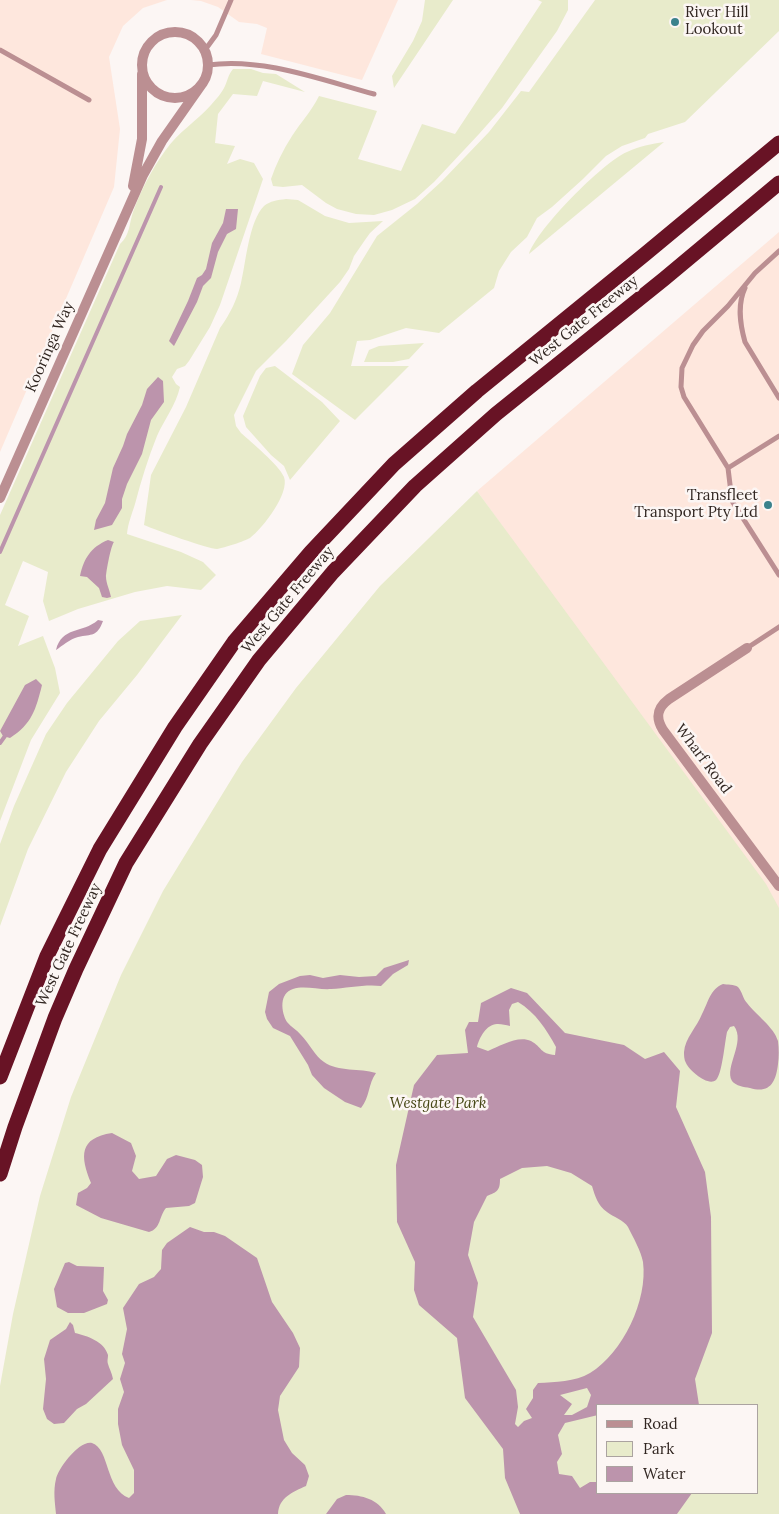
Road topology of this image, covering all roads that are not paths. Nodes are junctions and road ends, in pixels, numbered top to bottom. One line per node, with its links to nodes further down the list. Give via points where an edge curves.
1 (231, 0): 3 (lane, via 216,35)
2 (0, 50): 8 (lane)
3 (205, 50): 4 (street, via 190,35 169,32 150,43); 5 (street)
4 (142, 63): 6 (street, via 148,84 166,96 186,96); 11 (street, Kooringa Way, via 142,139)
5 (208, 65): 6 (street); 7 (lane, via 234,62 284,70)
6 (202, 84): 11 (street, Kooringa Way, via 157,149)
7 (374, 94)
8 (90, 100)
9 (779, 143): 22 (highway, West Gate Freeway, via 477,391 394,464 310,552 234,642 175,727 100,848 48,956)
10 (779, 183): 23 (highway, West Gate Freeway, via 496,414 415,486 333,572 259,660 200,744 126,863 55,1018)
11 (127, 209): 17 (street, Kooringa Way)
12 (779, 251): 13 (lane)
13 (748, 283): 14 (lane, via 740,306 742,332); 16 (lane, via 703,331 693,345 680,378 684,396)
14 (779, 398)
15 (779, 436): 16 (lane)
16 (728, 468): 18 (lane, via 732,502)
17 (0, 498)
18 (779, 575)
19 (779, 627): 20 (lane)
20 (747, 648): 21 (street, Wharf Road, via 669,699 657,716 663,730)
21 (779, 886)
22 (0, 1076)
23 (0, 1174)

